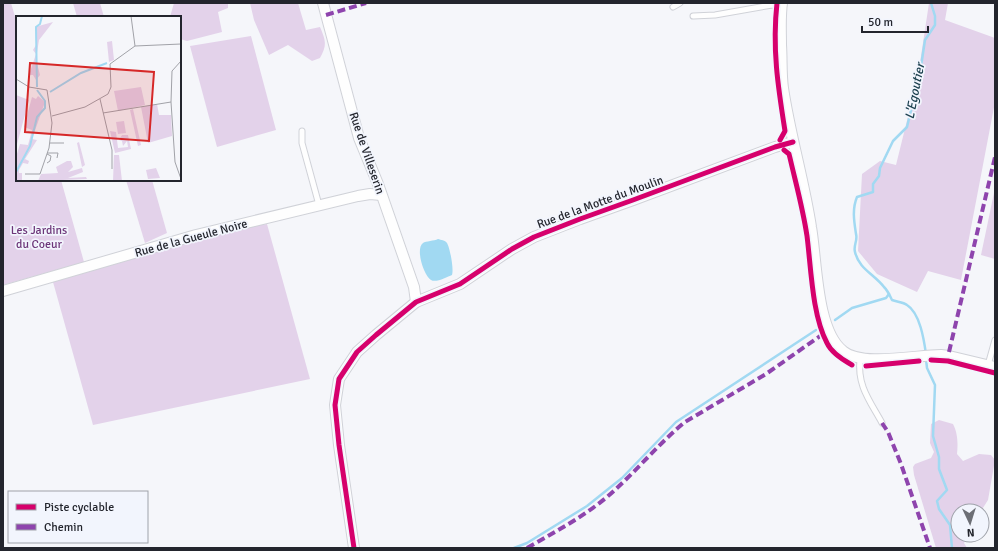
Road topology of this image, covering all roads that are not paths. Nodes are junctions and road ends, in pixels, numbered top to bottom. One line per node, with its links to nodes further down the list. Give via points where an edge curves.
1 (323, 3): 8 (street, Rue de Villeserin, via 359,138)
2 (680, 3): 4 (lane)
3 (782, 5): 5 (lane); 7 (street, via 783,86)
4 (673, 7)
5 (693, 16)
6 (302, 131): 9 (lane, via 302,143)
7 (793, 142): 11 (street, Rue de la Motte du Moulin, via 768,149 534,237 460,284); 13 (street, via 811,228 826,326 843,351)
8 (381, 195): 9 (street, Rue de la Gueule Noire, via 370,194); 11 (street, Rue de Villeserin, via 414,287)
9 (318, 205): 10 (street, Rue de la Gueule Noire, via 196,235)
10 (3, 291)
11 (416, 302): 16 (street, Rue de la Motte du Moulin, via 357,352 340,379 335,405)
12 (995, 340): 14 (lane)
13 (860, 359): 14 (street, via 931,355 949,356); 15 (lane, via 862,386)
14 (992, 366)
15 (882, 423)
16 (354, 548)

